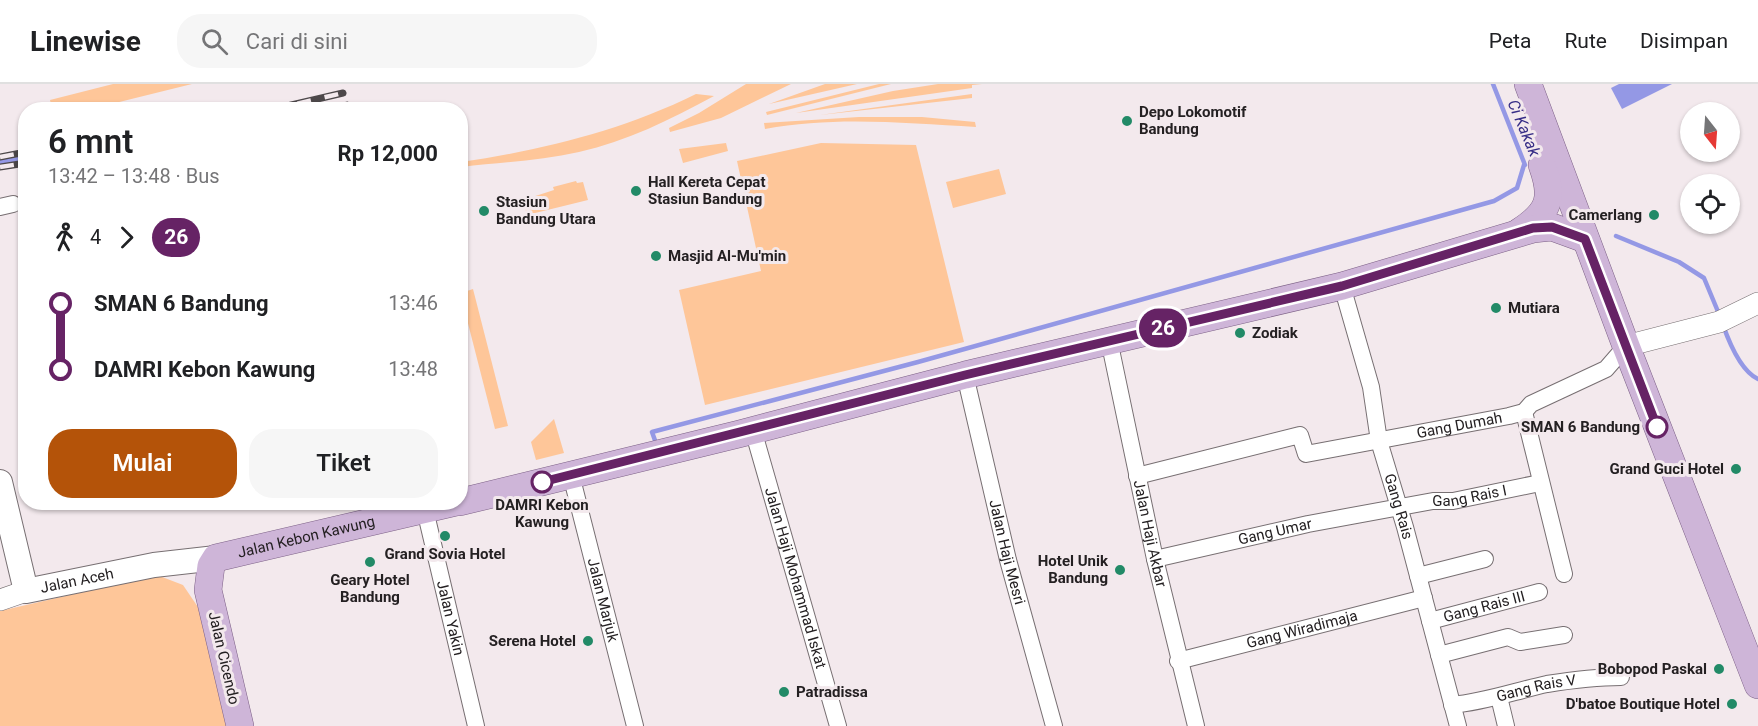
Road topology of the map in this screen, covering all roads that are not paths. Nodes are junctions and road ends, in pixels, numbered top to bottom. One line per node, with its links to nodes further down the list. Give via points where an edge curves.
1 (1513, 84): 3 (main road, via 1551,194 1533,223)
2 (1528, 84): 4 (main road)
3 (1515, 234): 4 (main road, Jalan Kebon Kawung, via 1552,227); 5 (main road, Jalan Kebon Kawung)
4 (1585, 239): 8 (main road)
5 (1342, 286): 7 (main road, Jalan Kebon Kawung); 12 (street, Gang Rais, via 1371,387)
6 (1758, 303): 8 (street, via 1727,318)
7 (1109, 340): 9 (main road, Jalan Kebon Kawung); 14 (street, Jalan Haji Akbar)
8 (1626, 346): 10 (street, Gang Dumah, via 1606,369); 36 (main road)
9 (965, 375): 11 (main road, Jalan Kebon Kawung); 44 (street, Jalan Haji Mesri, via 1008,560)
10 (1524, 412): 12 (street, Gang Dumah); 16 (street)
11 (753, 430): 13 (main road, Jalan Kebon Kawung); 43 (street, Jalan Haji Mohammad Iskat)
12 (1379, 441): 14 (street, Gang Dumah, via 1306,454 1300,435); 18 (street, Gang Rais)
13 (571, 475): 17 (main road, Jalan Kebon Kawung); 42 (street, Jalan Marjuk)
14 (1137, 476): 21 (street, Jalan Haji Akbar)
15 (0, 482): 27 (main road)
16 (1540, 483): 18 (street, Gang Rais I, via 1453,501); 24 (street)
17 (468, 500)
18 (1397, 507): 21 (street, Gang Umar); 25 (street, Gang Rais)
19 (425, 510): 20 (main road, Jalan Kebon Kawung); 41 (street, Jalan Yakin)
20 (216, 558): 23 (main road, Jalan Kebon Kawung); 26 (main road, Jalan Cicendo)
21 (1155, 559): 34 (street, Jalan Haji Akbar)
22 (1485, 559): 25 (street)
23 (154, 565): 26 (main road, via 179,571); 27 (main road, Jalan Aceh)
24 (1564, 574)
25 (1418, 576): 29 (street, Gang Rais)
26 (208, 590): 40 (main road, Jalan Cicendo)
27 (26, 591): 30 (street, Jalan Aceh)
28 (1539, 592): 31 (street, Gang Rais III)
29 (1424, 598): 31 (street, Gang Rais); 34 (street, Gang Wiradimaja)
30 (0, 600)
31 (1430, 621): 33 (street, Gang Rais)
32 (1564, 636): 33 (street, via 1520,642 1508,637)
33 (1439, 655): 38 (street, Gang Rais)
34 (1178, 661): 45 (street, Jalan Haji Akbar)
35 (1621, 677): 37 (street, Gang Rais V, via 1547,684)
36 (1758, 686)
37 (1499, 697): 38 (street, Gang Rais V); 39 (street)
38 (1452, 705): 46 (street, Gang Rais)
39 (1514, 725)
40 (240, 726)
41 (476, 726)
42 (635, 726)
43 (838, 726)
44 (1054, 726)
45 (1196, 726)
46 (1458, 726)

